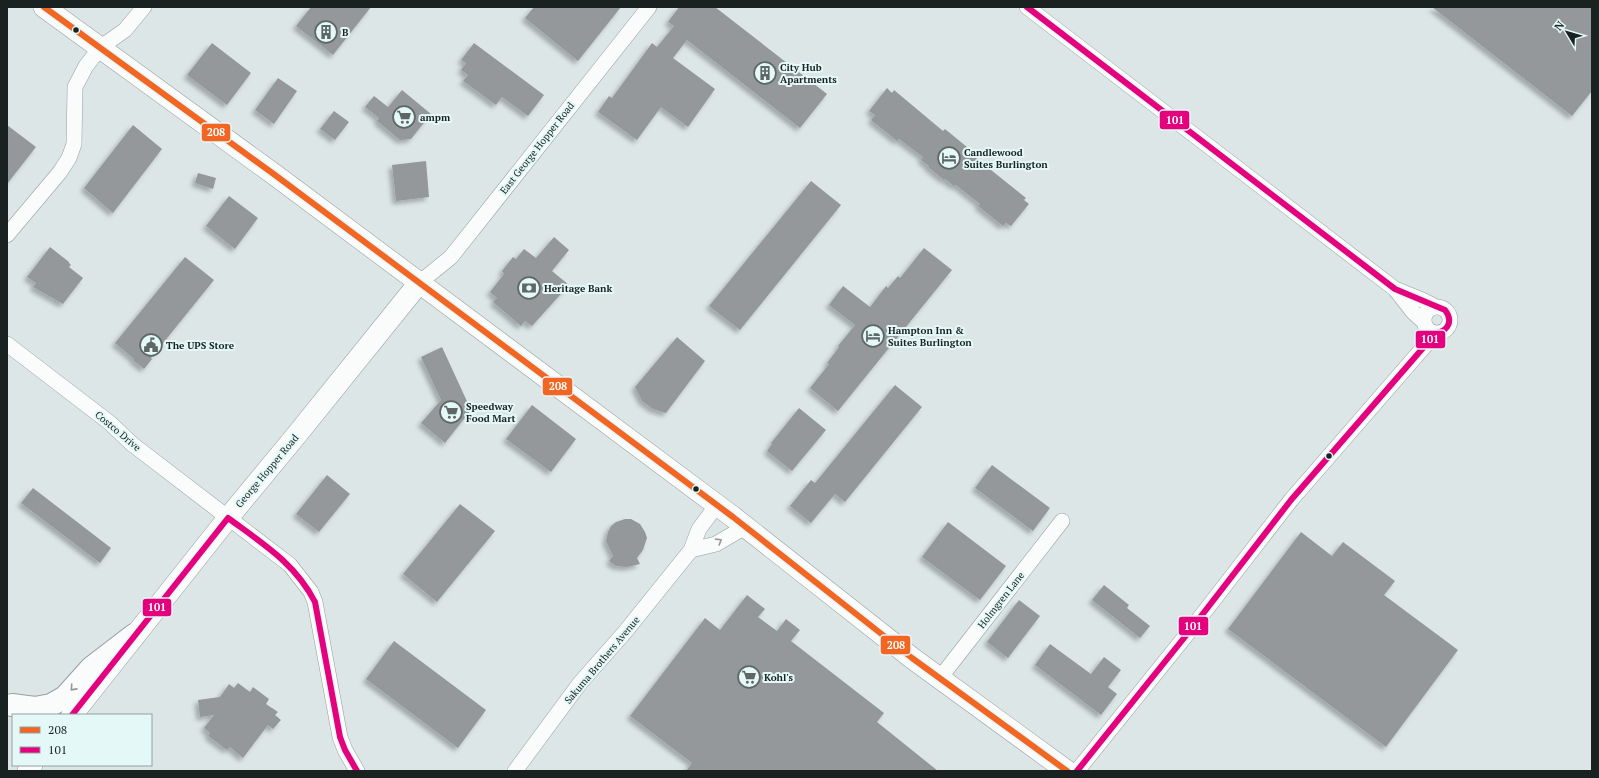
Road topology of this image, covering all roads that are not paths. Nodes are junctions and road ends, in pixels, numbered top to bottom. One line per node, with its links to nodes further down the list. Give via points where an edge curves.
1 (44, 7): 5 (main road)
2 (144, 7): 5 (street, via 124,30)
3 (649, 7): 7 (street, East George Hopper Road, via 450,258)
4 (1027, 7): 8 (street)
5 (101, 47): 6 (street, via 86,66 75,87 74,144 69,158); 7 (main road)
6 (7, 235)
7 (419, 283): 12 (main road); 13 (main road, George Hopper Road)
8 (1395, 289): 9 (street); 10 (street)
9 (1436, 307): 10 (street, via 1424,317); 10 (street, via 1445,310 1451,318 1450,324 1444,332)
10 (1428, 327): 24 (street, via 1407,367 1291,500)
11 (7, 344): 13 (street, Costco Drive)
12 (717, 506): 15 (main road); 16 (street, Sakuma Brothers Avenue, via 699,529)
13 (228, 518): 17 (main road, George Hopper Road); 21 (street, Costco Drive, via 290,565 311,592 340,737)
14 (1062, 521): 18 (street, Holmgren Lane)
15 (745, 527): 16 (street, one-way to 15, via 716,544); 18 (main road)
16 (691, 550): 22 (street, Sakuma Brothers Avenue, via 626,632 580,683)
17 (134, 635): 19 (highway, one-way to 19, via 91,668 65,697 51,705 35,708); 20 (main road, George Hopper Road)
18 (940, 678): 23 (main road)
19 (13, 707)
20 (73, 714)
21 (357, 771)
22 (515, 771)
23 (1067, 771)
24 (1077, 771)

